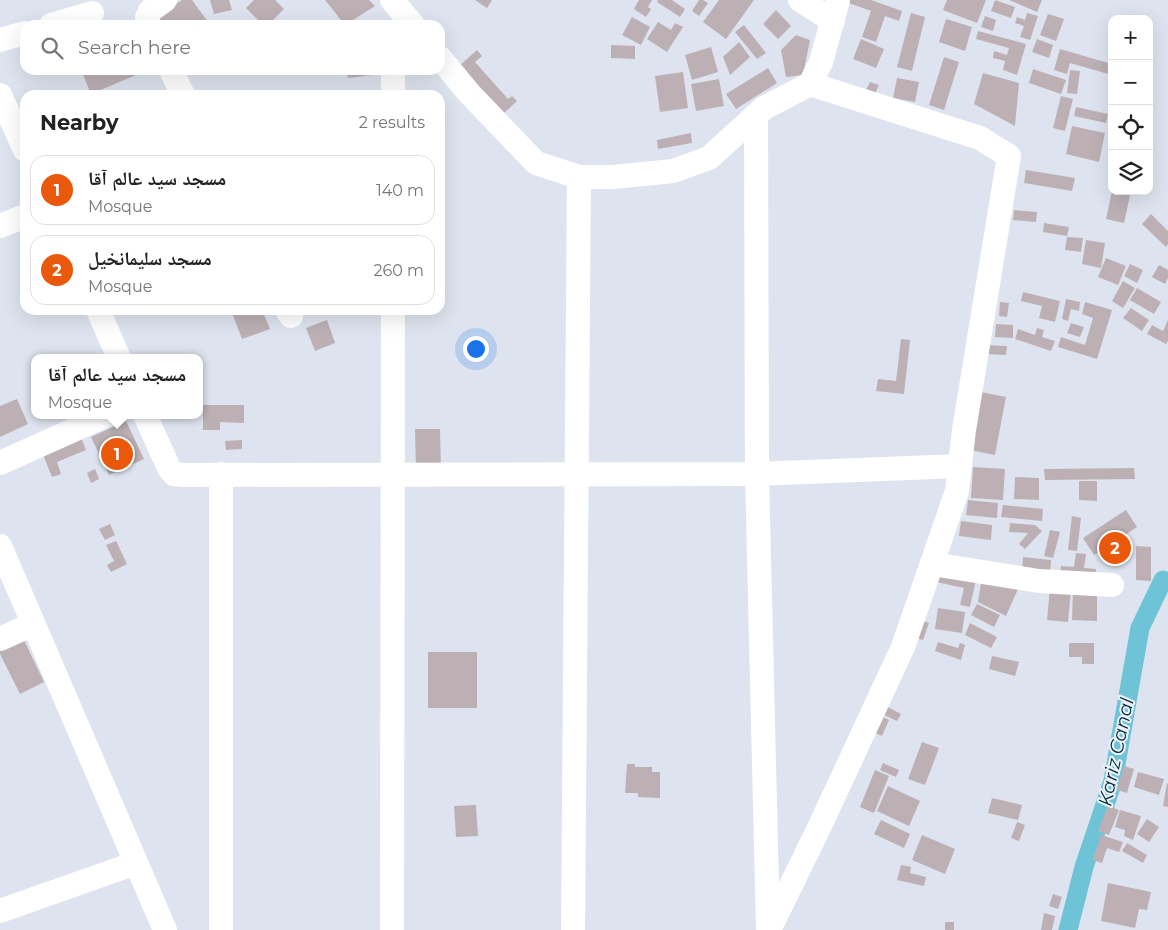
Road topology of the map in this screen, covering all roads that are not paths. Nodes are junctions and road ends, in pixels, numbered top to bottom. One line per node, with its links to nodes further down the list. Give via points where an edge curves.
1 (165, 0): 7 (street, via 150,11)
2 (800, 0): 4 (street)
3 (393, 1): 8 (street); 9 (street)
4 (835, 10): 15 (street, via 821,62)
5 (92, 13): 6 (street)
6 (68, 20)
7 (148, 20)
8 (393, 20)
9 (409, 20)
10 (20, 34): 11 (street)
11 (0, 40)
12 (445, 64): 21 (street, via 469,94 536,163)
13 (173, 75): 16 (street)
14 (393, 75): 17 (street)
15 (810, 84): 19 (street, via 764,108); 30 (street, via 980,138 1009,156)
16 (181, 90)
17 (393, 90)
18 (0, 96): 20 (street)
19 (756, 116): 21 (street, via 709,158 673,171 613,177); 34 (street)
20 (20, 139)
21 (579, 176): 33 (street)
22 (20, 218): 23 (street)
23 (0, 226)
24 (100, 315): 26 (street)
25 (393, 315): 32 (street)
26 (117, 354)
27 (98, 419): 29 (street)
28 (147, 419): 31 (street, via 174,474)
29 (0, 463)
30 (960, 466): 34 (street); 36 (street, via 957,491)
31 (221, 474): 32 (street); 43 (street)
32 (392, 474): 33 (street); 44 (street)
33 (576, 474): 34 (street); 45 (street)
34 (757, 474): 46 (street)
35 (0, 546): 38 (street)
36 (932, 564): 37 (street, via 1039,581); 46 (street, via 903,647)
37 (1112, 585)
38 (33, 624): 39 (street); 40 (street)
39 (0, 640)
40 (136, 863): 41 (street); 42 (street)
41 (0, 911)
42 (165, 930)
43 (221, 930)
44 (392, 930)
45 (573, 930)
46 (769, 930)

